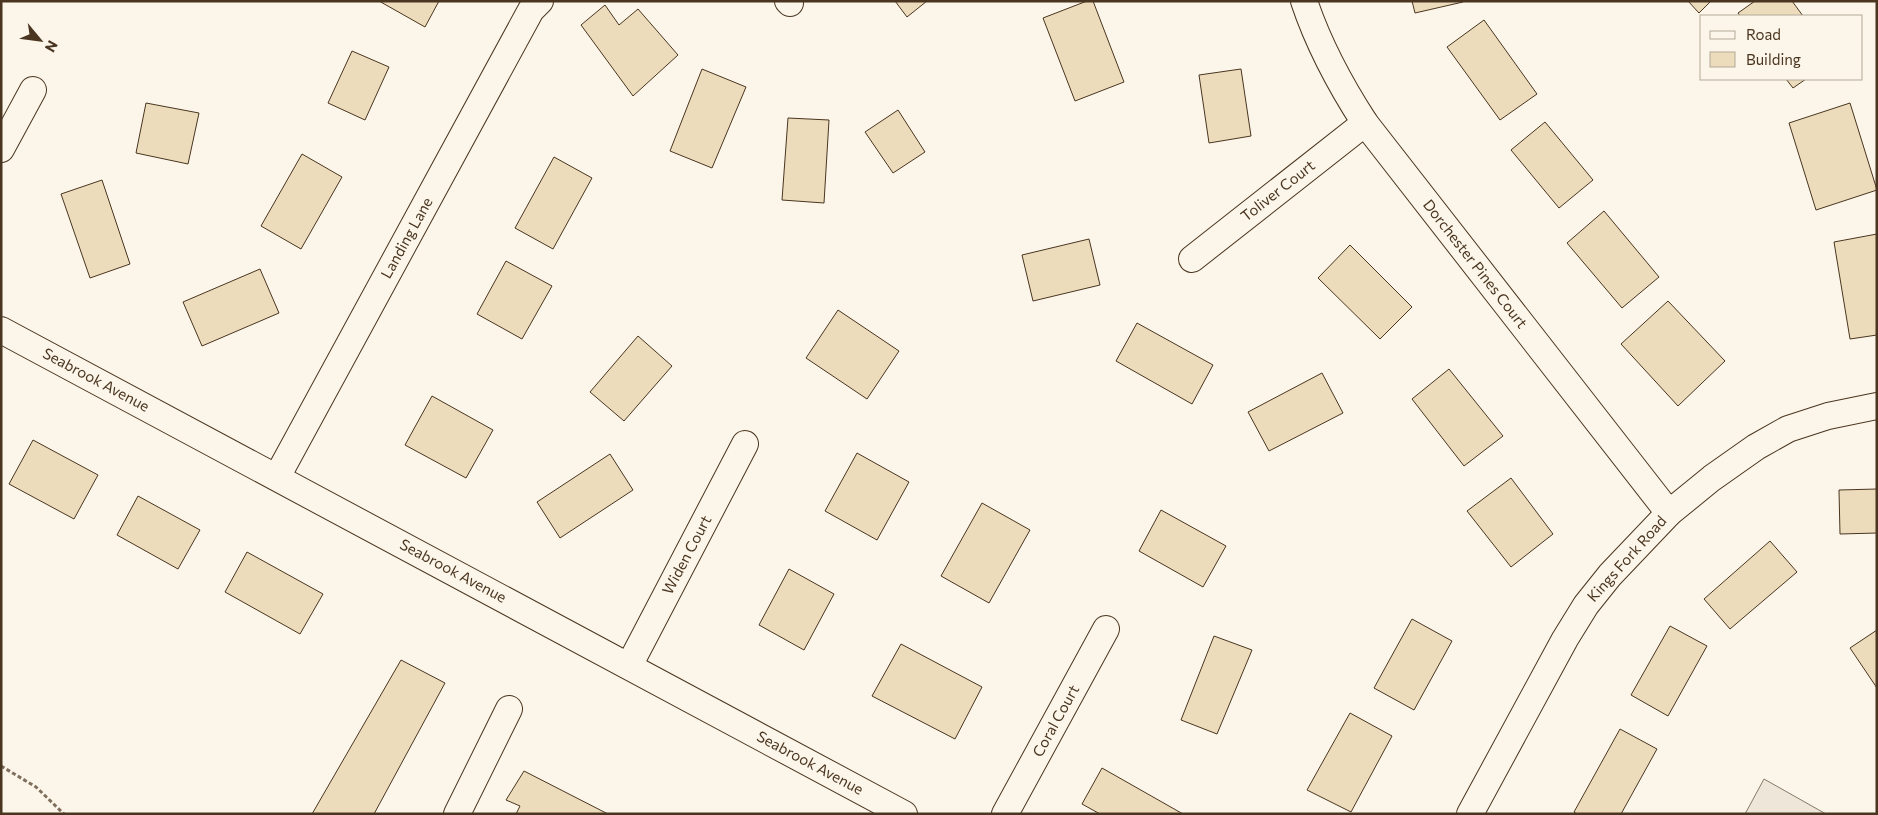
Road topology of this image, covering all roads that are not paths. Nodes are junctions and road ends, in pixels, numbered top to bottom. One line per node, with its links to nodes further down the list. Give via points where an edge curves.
1 (540, 1): 10 (street, Landing Lane, via 531,10)
2 (1304, 1): 4 (street, Dorchester Pines Court, via 1324,53)
3 (34, 90): 5 (street)
4 (1365, 123): 6 (street, Toliver Court); 11 (street, Dorchester Pines Court)
5 (1, 149)
6 (1192, 259)
7 (1, 330): 10 (street, Seabrook Avenue)
8 (1877, 406): 11 (street, Kings Fork Road, via 1828,416 1788,429 1742,458)
9 (745, 444): 13 (street, Widen Court)
10 (277, 477): 13 (street, Seabrook Avenue)
11 (1669, 513): 18 (street, Kings Fork Road, via 1586,605)
12 (1106, 629): 17 (street, Coral Court)
13 (628, 666): 16 (street, Seabrook Avenue)
14 (509, 709): 15 (street)
15 (456, 814)
16 (904, 814)
17 (1005, 814)
18 (1470, 814)

